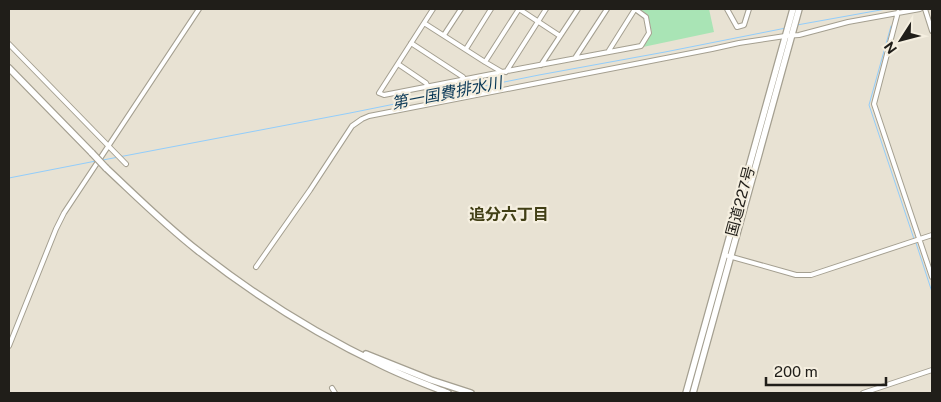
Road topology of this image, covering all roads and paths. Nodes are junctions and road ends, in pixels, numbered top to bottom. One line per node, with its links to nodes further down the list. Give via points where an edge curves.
1 (199, 9): 35 (street)
2 (433, 9): 18 (street)
3 (461, 9): 21 (street)
4 (491, 9): 25 (street)
5 (519, 9): 17 (street); 28 (street)
6 (546, 9): 17 (street)
7 (578, 9): 22 (street)
8 (606, 9): 27 (street)
9 (635, 9): 26 (street); 26 (street, via 646,17 649,33 641,46)
10 (727, 9): 11 (street, via 737,27 744,26)
11 (749, 9)
12 (792, 9): 20 (highway, 国道227号)
13 (799, 9): 20 (highway, 国道227号)
14 (920, 9): 16 (street)
15 (925, 9): 19 (street)
16 (898, 12): 20 (street, via 799,35); 38 (street, via 874,104)
17 (538, 21): 22 (street); 32 (street)
18 (424, 23): 21 (street); 23 (street)
19 (932, 31)
20 (789, 33): 39 (highway, 国道227号); 40 (street, via 362,119 352,126)
21 (444, 35): 25 (street)
22 (560, 36): 30 (street)
23 (411, 43): 29 (street); 33 (street)
24 (9, 44): 35 (street)
25 (466, 49): 28 (street)
26 (608, 52): 27 (street)
27 (576, 58): 30 (street)
28 (485, 62): 32 (street)
29 (398, 64): 34 (street); 34 (street, via 379,93 384,95)
30 (541, 65): 32 (street)
31 (9, 68): 43 (highway, bridge, via 106,168 196,250 301,322)
32 (504, 72): 33 (street)
33 (464, 80): 34 (street)
34 (428, 87)
35 (108, 146): 36 (street); 42 (street, bridge, via 56,229)
36 (126, 164)
37 (932, 235): 38 (street)
38 (916, 240): 39 (street, via 804,276); 41 (street)
39 (728, 255): 49 (highway, 国道227号); 50 (highway, 国道227号)
40 (256, 267)
41 (932, 277)
42 (9, 346)
43 (385, 365): 47 (highway); 48 (highway)
44 (932, 370): 51 (street)
45 (332, 388): 46 (street)
46 (335, 393)
47 (448, 393)
48 (472, 393)
49 (686, 393)
50 (693, 393)
51 (863, 393)

